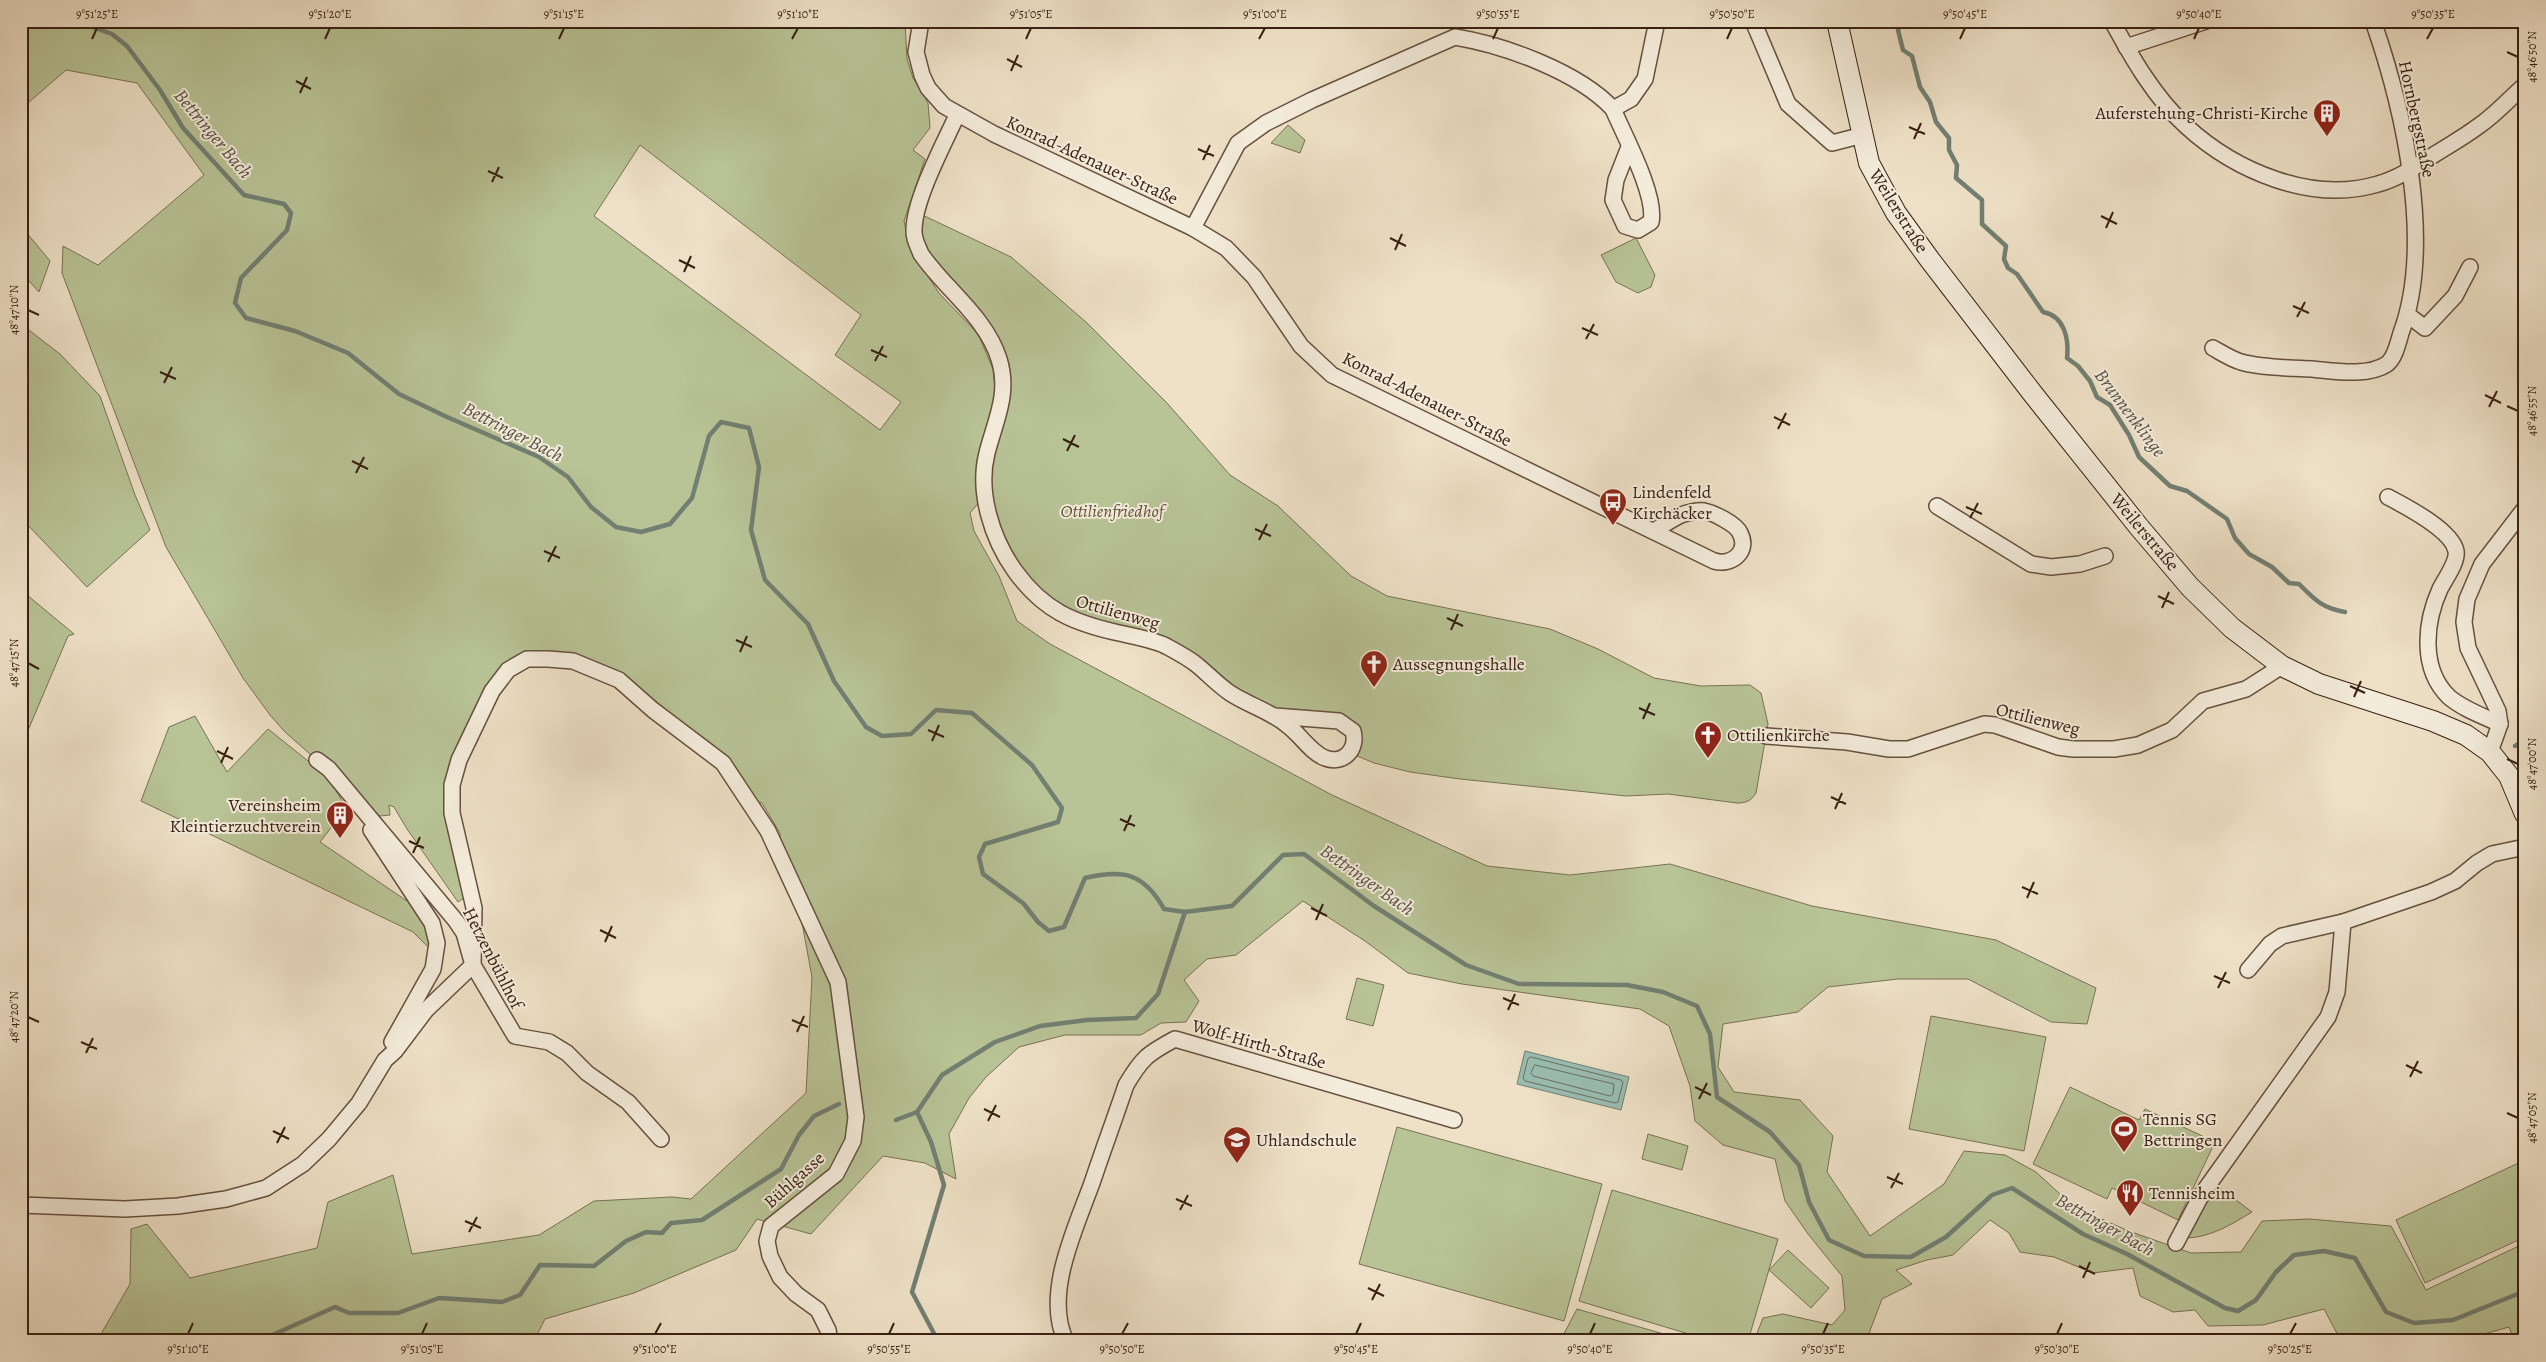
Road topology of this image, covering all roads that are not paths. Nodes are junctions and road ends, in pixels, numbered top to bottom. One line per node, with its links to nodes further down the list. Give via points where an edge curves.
1 (921, 21): 11 (street, Konrad-Adenauer-Straße, via 916,52 922,75 928,88)
2 (1657, 21): 10 (street, via 1645,79 1632,99)
3 (1753, 21): 12 (street, via 1788,104 1832,143)
4 (1837, 21): 12 (main road, Weilerstraße)
5 (2112, 21): 8 (street)
6 (2206, 21): 8 (street)
7 (2373, 21): 14 (street, Hornbergstraße)
8 (2126, 47): 14 (street, via 2152,86 2186,126 2224,155 2272,179 2309,188 2348,190 2379,184)
9 (2525, 85): 14 (street, via 2480,125)
10 (1613, 109): 13 (street); 15 (street, via 1590,90 1529,58 1480,41 1455,37 1312,100 1266,123 1238,143)
11 (957, 115): 15 (street, Konrad-Adenauer-Straße); 25 (street, Ottilienweg, via 916,212 915,241 921,254 983,328 1000,360 1004,392 983,479 1000,546 1029,589 1061,615 1079,623 1162,644 1197,665 1228,692)
12 (1863, 135): 24 (main road, Weilerstraße, via 1869,163 1896,213 2033,394 2190,586 2232,628)
13 (1629, 147): 13 (street, via 1653,210 1651,222 1638,230 1625,226 1613,200 1616,180)
14 (2412, 169): 17 (street, Hornbergstraße, via 2414,259)
15 (1193, 228): 22 (street, Konrad-Adenauer-Straße, via 1226,248 1254,277 1301,346 1332,375)
16 (2470, 267): 17 (street, via 2455,296 2424,328)
17 (2408, 316): 18 (street, Hornbergstraße, via 2394,355 2387,364 2360,373 2240,362)
18 (2213, 348)
19 (2388, 497): 26 (street, via 2435,526 2456,549 2456,558 2435,600 2428,624 2431,662 2449,697 2468,710)
20 (1937, 506): 23 (street, via 2030,564 2051,568)
21 (2525, 508): 26 (street, via 2482,564 2467,598 2464,622 2468,648 2498,711)
22 (1654, 531): 22 (street, Konrad-Adenauer-Straße, via 1721,563 1734,560 1742,548 1738,529 1703,511 1680,516)
23 (2105, 556)
24 (2282, 666): 27 (street, Ottilienweg, via 2246,689 2203,701 2172,730 2154,739 2114,750 2058,747 1984,724 1908,750); 28 (main road, Weilerstraße, via 2334,689 2433,721 2466,735)
25 (1275, 716): 25 (street, Ottilienweg, via 1319,755 1334,759 1350,753 1355,738 1347,725 1328,720)
26 (2500, 724): 28 (street)
27 (1766, 736)
28 (2490, 752): 30 (main road, Weilerstraße, via 2509,776)
29 (318, 760): 31 (street, Hetzenbühlhof)
30 (2523, 806)
31 (363, 809): 34 (street, Hetzenbühlhof, via 456,921 464,933); 36 (street, via 385,853 432,923 437,943 433,968)
32 (2525, 847): 33 (street, via 2492,854 2455,881)
33 (2343, 922): 35 (street, via 2282,936 2270,944); 40 (street, via 2337,992 2328,1017 2202,1194)
34 (473, 965): 36 (street, via 426,1010); 38 (street, Hetzenbühlhof, via 515,1036 549,1042 567,1052 588,1073 628,1102); 41 (street, Bühlgasse, via 474,908 452,813 452,785 458,760 492,691 508,670 527,659 573,661 619,680 723,763 768,831 838,982 856,1117 853,1141 836,1174 771,1226 767,1241 780,1277 818,1310)
35 (2248, 970)
36 (385, 1060): 39 (street, via 358,1103 329,1139 303,1164 266,1188 226,1199 178,1206 125,1209)
37 (1454, 1120): 42 (street, Wolf-Hirth-Straße, via 1175,1039 1157,1048 1140,1061 1126,1086 1064,1259 1058,1300)
38 (661, 1139)
39 (21, 1205)
40 (2176, 1243)
41 (830, 1341)
42 (1066, 1341)

